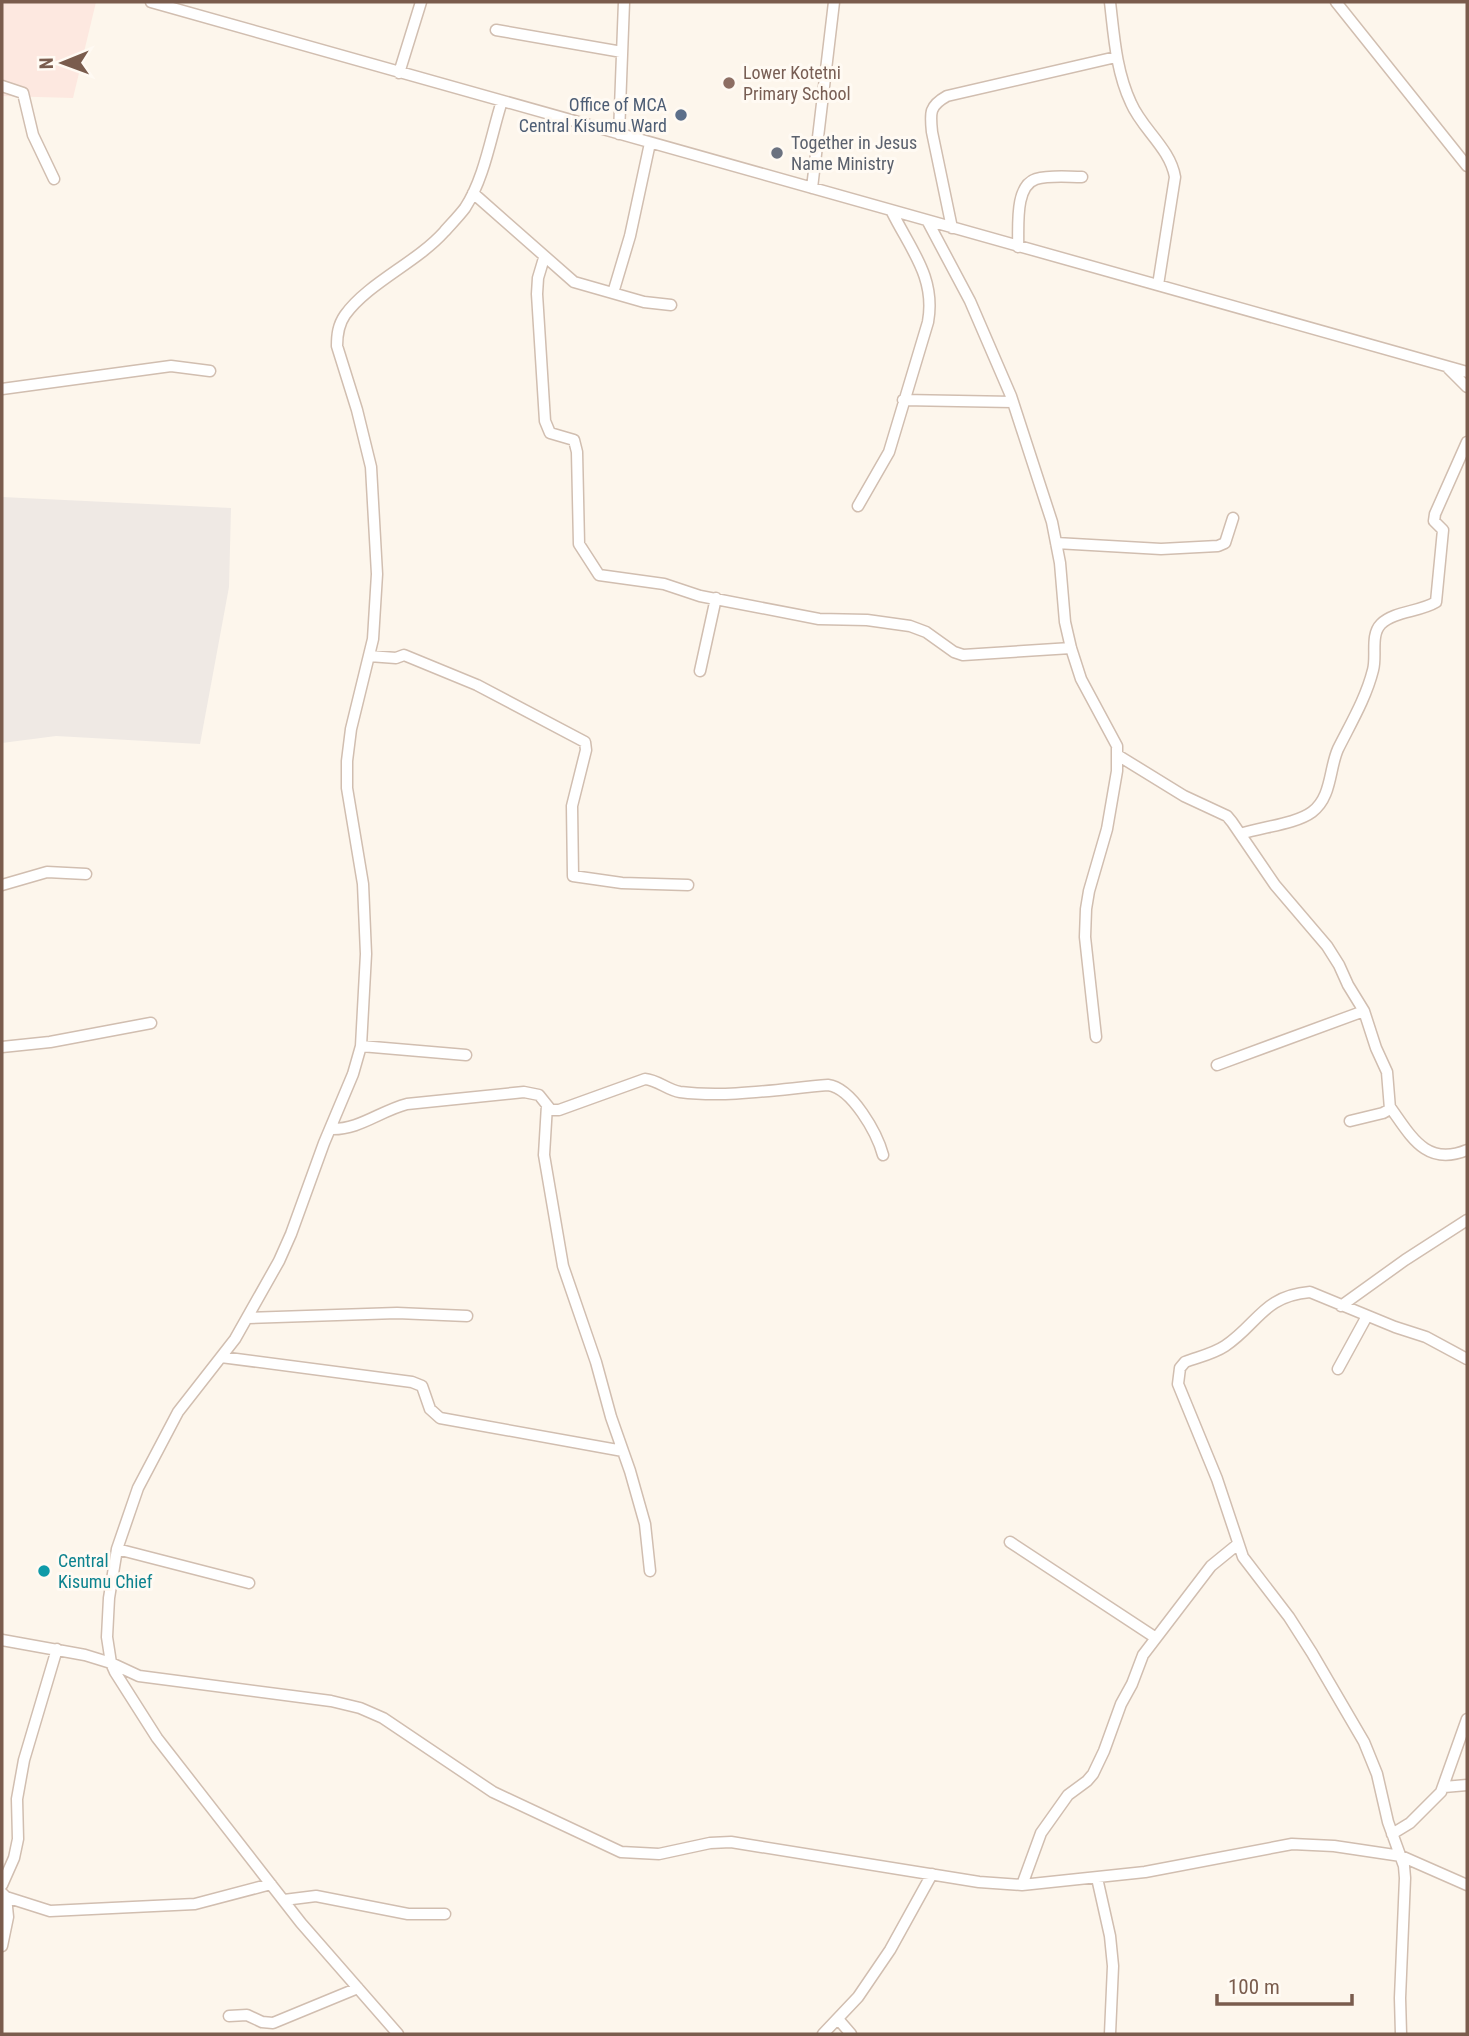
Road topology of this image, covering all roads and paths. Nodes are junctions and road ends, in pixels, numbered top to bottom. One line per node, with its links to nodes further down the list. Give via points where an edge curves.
1 (151, 2): 10 (street)
2 (421, 2): 10 (street)
3 (624, 2): 8 (street)
4 (834, 2): 18 (street)
5 (1110, 2): 9 (street)
6 (1336, 2): 15 (street)
7 (496, 30): 8 (street)
8 (622, 52): 13 (street)
9 (1116, 57): 22 (street, via 936,102 930,117); 25 (street, via 1130,103 1175,177)
10 (400, 73): 12 (street)
11 (2, 86): 17 (street, via 23,93 33,135)
12 (502, 101): 13 (street); 19 (street)
13 (619, 134): 14 (street)
14 (650, 143): 18 (street); 26 (street)
15 (1467, 166)
16 (1082, 177): 23 (street, via 1043,178 1026,184)
17 (54, 179)
18 (812, 188): 20 (street)
19 (473, 193): 24 (street); 41 (street, via 441,235 346,314 337,335 371,467 377,574)
20 (892, 212): 21 (street); 33 (street, via 927,280 931,305)
21 (928, 222): 22 (street); 34 (street, via 970,302)
22 (952, 228): 23 (street)
23 (1018, 247): 25 (street)
24 (544, 258): 26 (street, via 574,282); 39 (street, via 537,294 545,421 550,433 568,436 576,445 579,544 599,575 664,584)
25 (1158, 285): 28 (street)
26 (613, 293): 27 (street)
27 (671, 306)
28 (1448, 367): 30 (street); 31 (street)
29 (211, 371): 32 (street, via 171,366)
30 (1467, 372)
31 (1467, 387)
32 (2, 389)
33 (903, 400): 34 (street); 36 (street, via 889,452)
34 (1013, 402): 38 (street)
35 (1467, 442): 44 (street, via 1435,514 1434,521 1443,530 1436,602 1379,627 1369,685 1337,751 1325,796 1310,814)
36 (858, 506)
37 (1233, 518): 38 (street, via 1227,539 1219,546 1161,549)
38 (1056, 543): 40 (street)
39 (716, 598): 40 (street, via 819,619 911,626 963,655); 42 (street)
40 (1071, 648): 43 (street)
41 (369, 656): 47 (street, via 404,655 477,685 586,742 572,806 573,876); 51 (street, via 347,761 363,884 366,954)
42 (700, 671)
43 (1119, 756): 44 (street, via 1227,816); 50 (street, via 1107,829 1086,909)
44 (1241, 834): 48 (street, via 1275,885 1327,946)
45 (86, 874): 46 (street, via 47,872)
46 (2, 885)
47 (688, 885)
48 (1364, 1011): 54 (street); 56 (street, via 1387,1072)
49 (151, 1023): 52 (street)
50 (1096, 1037)
51 (361, 1046): 53 (street); 58 (street)
52 (2, 1047)
53 (466, 1055)
54 (1217, 1065)
55 (547, 1105): 58 (street, via 539,1095 524,1092 407,1104 352,1128); 60 (street, via 559,1110 645,1079 685,1093 836,1086 849,1095); 69 (street, via 544,1155 564,1266)
56 (1390, 1107): 57 (street); 59 (street, via 1418,1144 1437,1155)
57 (1350, 1121)
58 (331, 1129): 65 (street, via 291,1234)
59 (1467, 1150)
60 (884, 1155)
61 (1467, 1220): 62 (street)
62 (1341, 1306): 64 (street); 71 (street, via 1310,1292 1284,1298 1272,1303 1222,1349 1180,1368 1178,1384)
63 (467, 1316): 65 (street, via 397,1313)
64 (1367, 1316): 67 (street, via 1426,1337); 68 (street)
65 (248, 1318): 66 (street)
66 (221, 1357): 69 (street, via 412,1382 422,1386 430,1409 440,1418); 72 (street, via 178,1412 158,1447)
67 (1467, 1359)
68 (1338, 1369)
69 (623, 1451): 73 (street, via 648,1536)
70 (1010, 1542): 75 (street)
71 (1238, 1544): 75 (street, via 1211,1566); 82 (street, via 1334,1686 1364,1742)
72 (117, 1549): 74 (street); 78 (street, via 109,1598)
73 (650, 1571)
74 (249, 1583)
75 (1156, 1638): 88 (street, via 1139,1662 1093,1774 1068,1795 1041,1833)
76 (2, 1640): 77 (street)
77 (57, 1649): 78 (street); 87 (street, via 24,1760 17,1799 19,1839)
78 (111, 1663): 84 (street, via 139,1676 360,1708 383,1718 493,1792 621,1852 659,1854 731,1842); 86 (street, via 157,1738)
79 (1467, 1719): 81 (street)
80 (1467, 1785): 81 (street)
81 (1444, 1787): 82 (street, via 1410,1823)
82 (1392, 1834): 83 (street)
83 (1401, 1856): 85 (street, via 1292,1844); 89 (street); 101 (street, via 1405,1878)
84 (932, 1874): 88 (street); 96 (street, via 890,1950)
85 (1097, 1878): 88 (street); 100 (street, via 1111,1946)
86 (271, 1884): 90 (street, via 204,1902 50,1911); 91 (street)
87 (2, 1885)
88 (1022, 1885)
89 (1467, 1885)
90 (4, 1895): 93 (street, via 8,1917)
91 (284, 1900): 92 (street, via 316,1896 408,1914); 94 (street)
92 (445, 1914)
93 (2, 1946)
94 (358, 1988): 95 (street, via 273,2023 247,2014); 97 (street)
95 (229, 2016)
96 (838, 2019): 98 (street); 99 (street)
97 (398, 2034)
98 (823, 2034)
99 (851, 2034)
100 (1110, 2034)
101 (1401, 2034)

